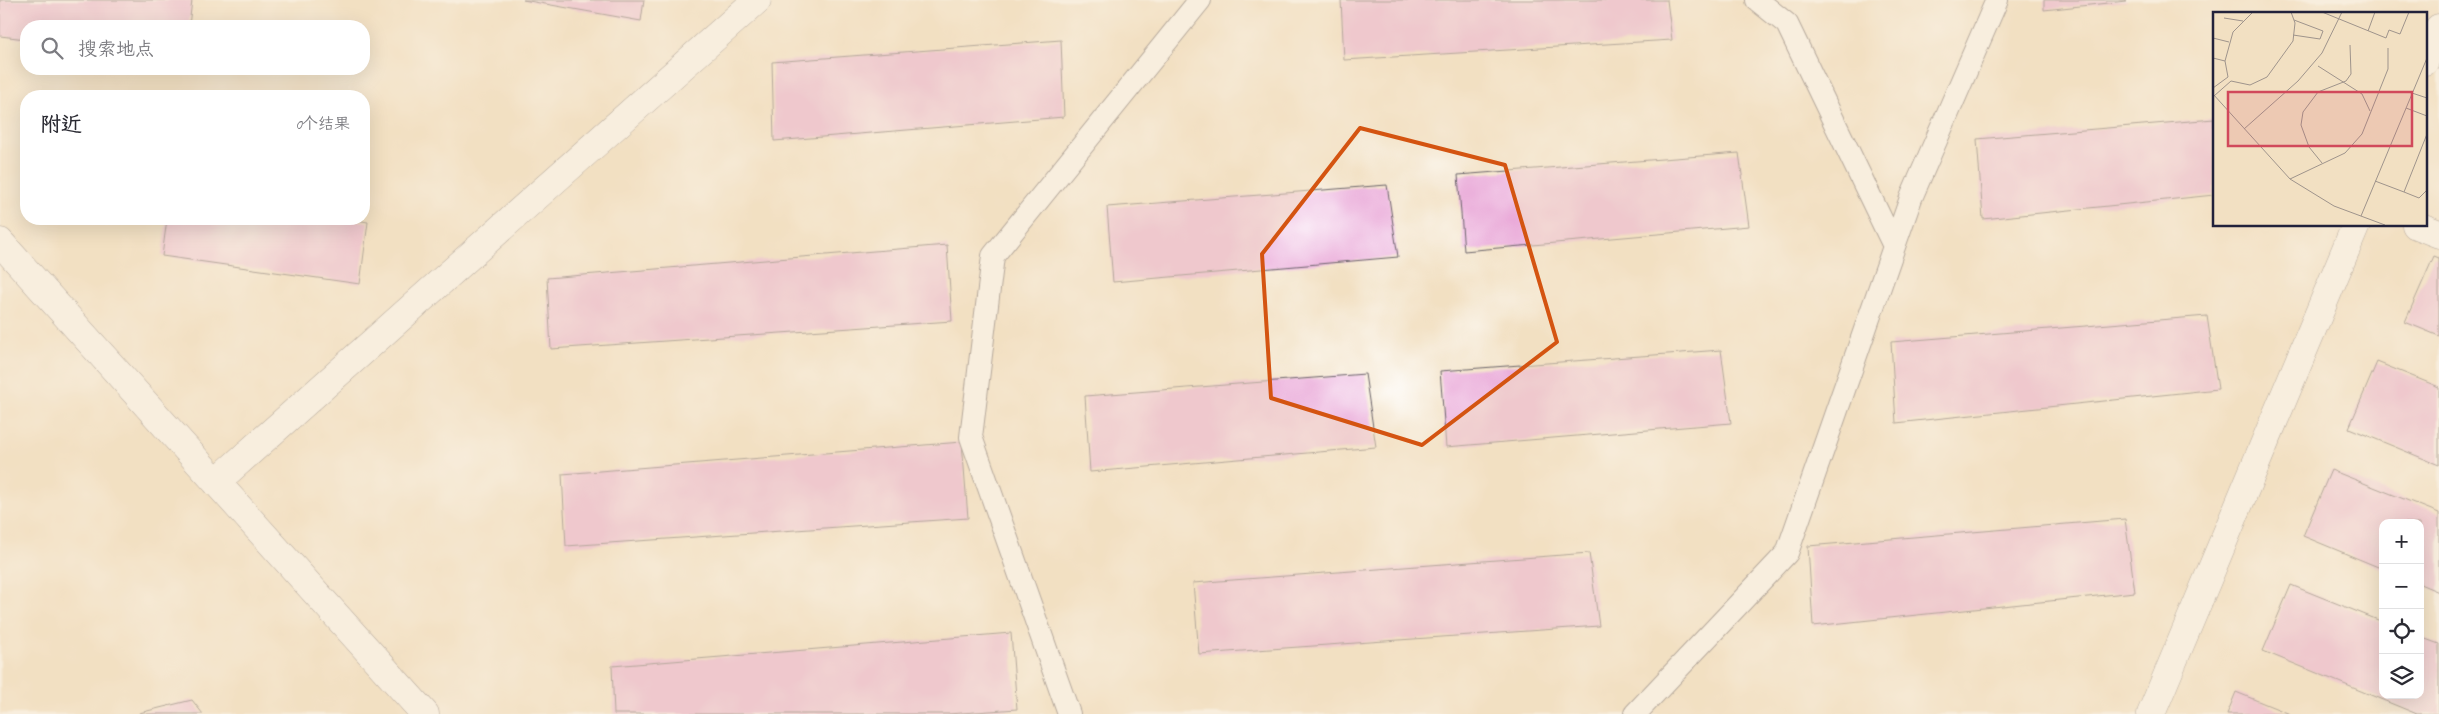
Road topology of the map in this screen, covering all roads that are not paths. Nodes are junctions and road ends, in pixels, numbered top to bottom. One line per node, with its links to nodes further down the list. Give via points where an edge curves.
1 (757, 0): 12 (street)
2 (1200, 0): 14 (lane, via 993,256 971,437)
3 (1757, 0): 11 (lane, via 1787,24)
4 (1997, 0): 11 (lane, via 1910,198)
5 (2439, 28): 6 (street)
6 (2426, 58)
7 (2356, 226): 16 (street)
8 (2419, 226): 9 (street)
9 (2439, 234)
10 (0, 242): 12 (street)
11 (1894, 246): 15 (lane, via 1787,553)
12 (216, 482): 13 (street)
13 (425, 714)
14 (1068, 714)
15 (1635, 714)
16 (2152, 714)

